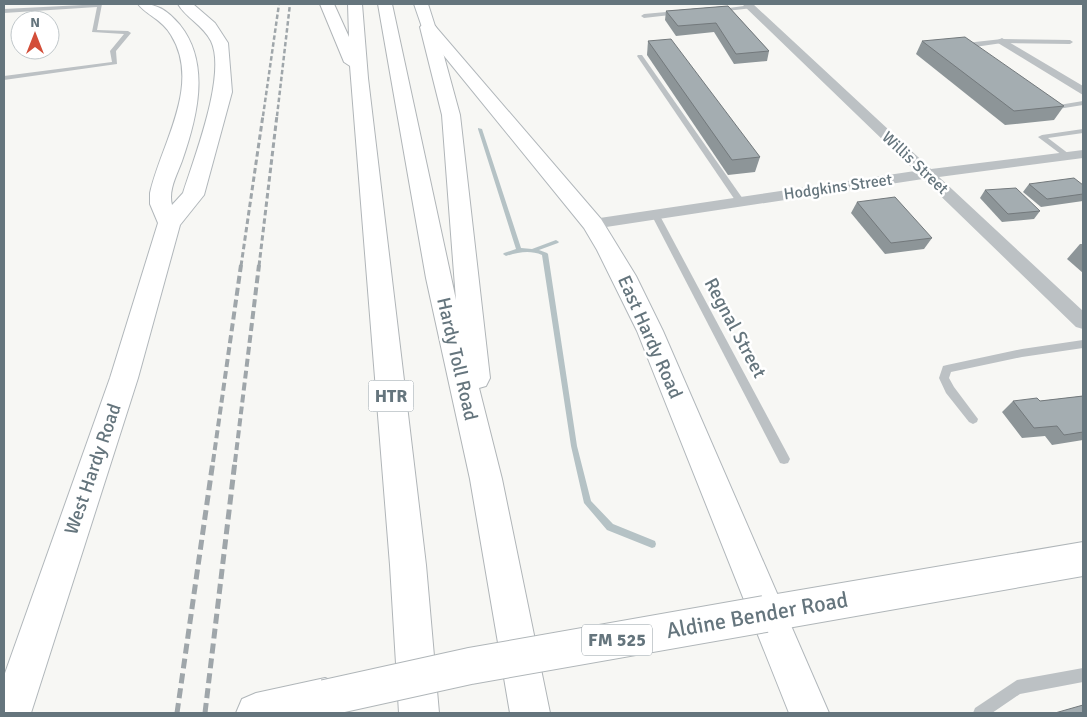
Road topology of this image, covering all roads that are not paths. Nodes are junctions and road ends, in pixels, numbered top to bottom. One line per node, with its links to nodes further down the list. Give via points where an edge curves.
1 (145, 4): 17 (main road, via 166,18 177,31 187,48)
2 (185, 4): 16 (main road, West Hardy Road, via 210,26 220,43)
3 (327, 4): 19 (main road)
4 (355, 4): 19 (main road, HTR)
5 (385, 4): 35 (main road, Hardy Toll Road, via 438,278)
6 (749, 5): 7 (lane); 26 (street, Willis Street)
7 (708, 10)
8 (4, 11): 18 (lane, via 100,6 94,31 128,33 113,51 115,63)
9 (681, 13): 11 (lane)
10 (424, 15): 30 (main road, East Hardy Road); 35 (main road, via 451,115)
11 (644, 16)
12 (1002, 41): 13 (lane); 14 (lane, via 966,45); 20 (street)
13 (1070, 42)
14 (974, 50)
15 (640, 56): 27 (lane)
16 (221, 62): 17 (main road); 29 (main road, West Hardy Road, via 223,92 193,195)
17 (190, 63): 29 (main road, via 191,89 160,199)
18 (4, 78)
19 (359, 78): 41 (main road, HTR, via 408,565)
20 (1083, 91)
21 (1043, 96): 22 (lane, via 1058,107)
22 (1083, 103)
23 (1083, 131): 25 (lane, via 1042,137)
24 (1083, 154): 25 (street, Hodgkins Street)
25 (1066, 156): 26 (street, Hodgkins Street)
26 (927, 174): 27 (street, Hodgkins Street); 31 (street, Willis Street)
27 (740, 201): 28 (street, Hodgkins Street)
28 (655, 214): 30 (street, Hodgkins Street); 34 (lane, Regnal Street)
29 (169, 224): 39 (main road, West Hardy Road, via 124,378)
30 (592, 224): 37 (main road, East Hardy Road, via 610,250 640,308)
31 (1083, 322)
32 (1083, 344): 33 (lane, via 947,368 944,378 950,390)
33 (973, 419)
34 (784, 459)
35 (486, 479): 42 (main road, Hardy Toll Road)
36 (1083, 559): 37 (main road, Aldine Bender Road / FM 525)
37 (765, 614): 40 (main road, Aldine Bender Road / FM 525, bridge, via 470,666); 43 (main road, East Hardy Road)
38 (1083, 675): 44 (lane, via 1017,687)
39 (10, 713)
40 (256, 713)
41 (419, 713)
42 (530, 713)
43 (809, 713)
44 (980, 713)

